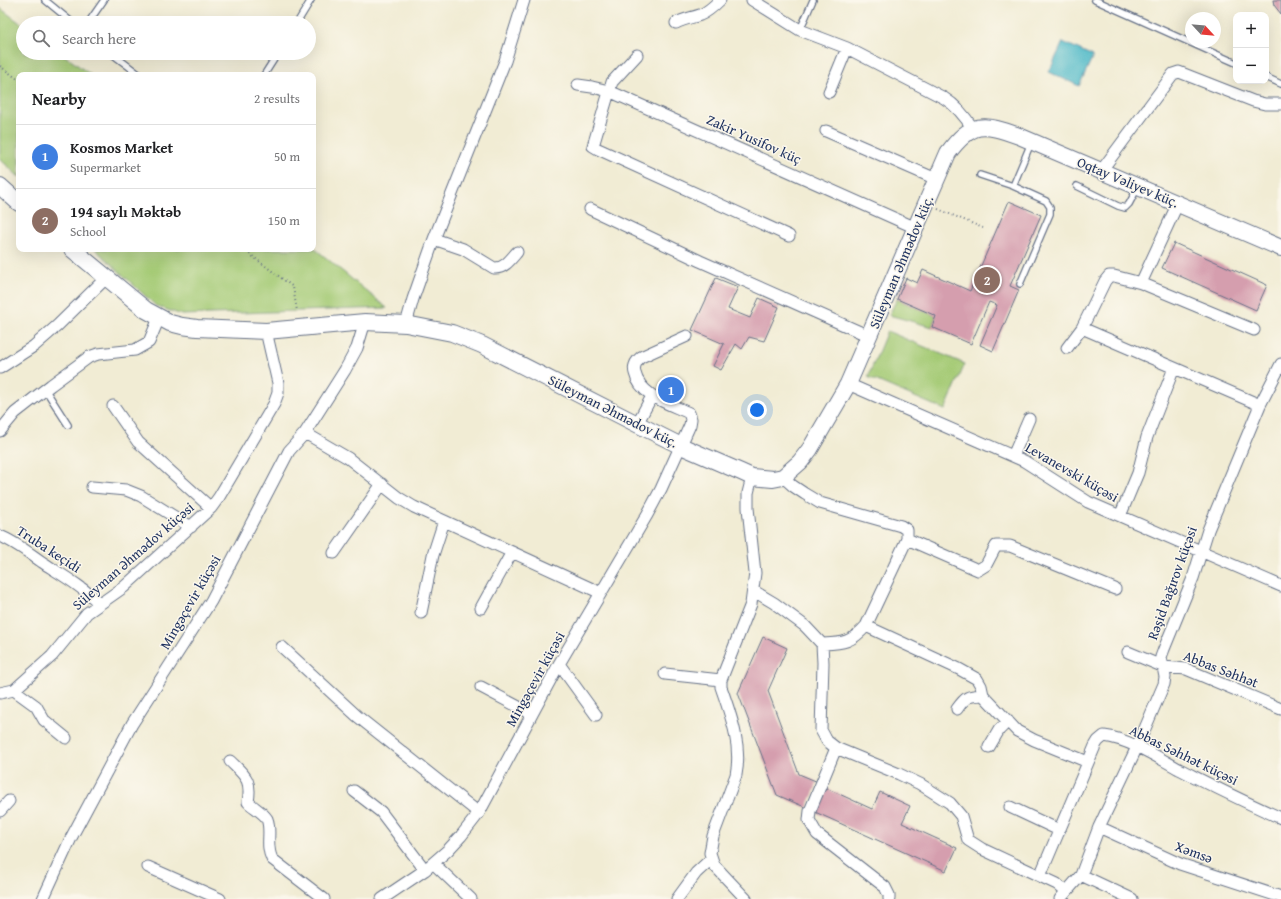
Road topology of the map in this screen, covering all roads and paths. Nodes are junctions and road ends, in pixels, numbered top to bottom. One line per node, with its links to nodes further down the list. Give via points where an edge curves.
1 (44, 0): 9 (lane)
2 (104, 0): 10 (lane)
3 (311, 0): 11 (lane)
4 (524, 0): 46 (street, via 505,61)
5 (720, 0): 12 (street, via 701,15 685,18)
6 (752, 0): 13 (street)
7 (813, 0): 13 (lane)
8 (1095, 0): 18 (lane)
9 (64, 16)
10 (93, 16)
11 (301, 16)
12 (676, 23)
13 (800, 30): 14 (street)
14 (848, 48): 27 (street); 29 (street, via 954,104)
15 (637, 55): 26 (street, via 617,75)
16 (120, 60): 20 (lane)
17 (274, 60): 21 (lane)
18 (1233, 62)
19 (0, 66): 22 (path)
20 (136, 72)
21 (266, 72)
22 (16, 78)
23 (1269, 78): 24 (lane)
24 (1281, 84)
25 (578, 86): 26 (street, Zakir Yusifov küç)
26 (609, 91): 43 (street, Zakir Yusifov küç); 45 (street, via 593,146)
27 (829, 92)
28 (1281, 104): 32 (street, via 1265,104 1179,72 1173,74)
29 (973, 129): 31 (street, Oqtay Vəliyev küç., via 999,129); 34 (street, Süleyman Əhmədov küç., via 964,134 948,153)
30 (826, 131): 34 (street)
31 (1032, 141): 32 (street, Oqtay Vəliyev küç.); 36 (lane)
32 (1101, 171): 38 (street, Oqtay Vəliyev küç.)
33 (980, 175): 36 (lane)
34 (936, 179): 41 (street, Süleyman Əhmədov küç.)
35 (0, 186): 39 (street)
36 (1013, 186): 52 (lane, via 1046,201 1050,207 1050,214)
37 (1077, 186): 38 (lane, via 1125,208)
38 (1138, 186): 40 (street, Oqtay Vəliyev küç.)
39 (16, 200)
40 (1178, 203): 47 (street, Oqtay Vəliyev küç.); 53 (street)
41 (926, 204): 43 (street, Süleyman Əhmədov küç.); 44 (path)
42 (590, 209): 62 (street)
43 (916, 228): 62 (street, Süleyman Əhmədov küç.)
44 (983, 228)
45 (789, 236)
46 (434, 239): 50 (street, via 463,249 494,268 504,265); 57 (street)
47 (1281, 248)
48 (76, 252): 51 (street, Süleyman Əhmədov küç.)
49 (247, 252): 54 (path, via 293,287)
50 (518, 252)
51 (106, 278): 55 (street, Süleyman Əhmədov küç.); 65 (street, via 34,346)
52 (1020, 284)
53 (1141, 284): 58 (street, via 1109,276); 60 (street)
54 (297, 311)
55 (159, 318): 59 (street, Süleyman Əhmədov küç., via 197,328); 68 (street, via 149,342 143,346 135,350 98,354 88,358)
56 (365, 322): 57 (street, Süleyman Əhmədov küç.); 59 (street, Süleyman Əhmədov küç.); 76 (street, Mingəçevir küçəsi, via 357,348 346,370)
57 (406, 324): 73 (street, Süleyman Əhmədov küç., via 452,333 482,345)
58 (1082, 328): 63 (street); 66 (street)
59 (266, 330): 83 (street, Süleyman Əhmədov küçəsi, via 278,393 274,404)
60 (1254, 330)
61 (687, 336): 69 (street, via 636,361 636,380)
62 (869, 336): 67 (street, Süleyman Əhmədov küç.)
63 (1066, 348)
64 (1281, 364): 70 (street, Rəşid Bağırov küçəsi)
65 (0, 368)
66 (1174, 368): 70 (street); 84 (street, via 1147,437 1138,473)
67 (848, 384): 78 (street, Levanevski küçəsi); 80 (street, Süleyman Əhmədov küç., via 810,449)
68 (45, 390): 74 (lane); 75 (street, via 15,413)
69 (652, 396): 73 (street); 77 (street, Mingəçevir küçəsi, via 688,413 690,425)
70 (1260, 405): 90 (street, Rəşid Bağırov küçəsi, via 1208,530)
71 (113, 406): 83 (street, via 138,442)
72 (1029, 420): 78 (street)
73 (637, 424): 77 (street, Süleyman Əhmədov küç.)
74 (68, 425)
75 (0, 431)
76 (305, 433): 81 (street, via 348,458); 137 (street, Mingəçevir küçəsi, via 289,451 211,601 132,724 71,838)
77 (681, 446): 79 (street, Süleyman Əhmədov küç.); 95 (street, Mingəçevir küçəsi, via 647,515)
78 (1013, 456): 84 (street, Levanevski küçəsi, via 1088,502)
79 (752, 476): 80 (street, Süleyman Əhmədov küç., via 773,479); 94 (street, via 748,508 755,573)
80 (783, 477): 88 (street, via 820,503 900,526 907,530)
81 (382, 484): 85 (street, via 404,501); 91 (street)
82 (92, 487): 86 (street, via 126,490 141,496)
83 (211, 508): 86 (street, Süleyman Əhmədov küçəsi)
84 (1120, 516): 90 (street, Levanevski küçəsi)
85 (444, 520): 89 (street); 98 (street)
86 (191, 527): 96 (street, Süleyman Əhmədov küçəsi, via 124,587)
87 (0, 536): 96 (street, Truba keçidi, via 9,539 90,594)
88 (907, 539): 93 (street, via 978,570 986,565 996,546 1010,546); 99 (street)
89 (512, 552): 95 (street); 97 (street)
90 (1202, 552): 92 (street, Levanevski küçəsi); 104 (street, Rəşid Bağırov küçəsi, via 1161,658)
91 (334, 553)
92 (1281, 586)
93 (1115, 589)
94 (754, 591): 100 (street, via 805,626); 106 (street)
95 (601, 593): 103 (street, Mingəçevir küçəsi)
96 (100, 604): 108 (street, Süleyman Əhmədov küçəsi, via 87,613 52,656)
97 (481, 608)
98 (420, 613)
99 (866, 626): 100 (street, via 858,636 848,641); 110 (street, via 977,679)
100 (822, 644): 119 (street, via 821,730)
101 (282, 647): 126 (street, via 357,716)
102 (1128, 652): 104 (street, Abbas Səhhət)
103 (559, 664): 113 (street, Mingəçevir küçəsi); 114 (street)
104 (1164, 667): 112 (street, Abbas Səhhət, via 1186,669); 118 (street, Rəşid Bağırov küçəsi, via 1164,684)
105 (665, 674): 106 (street)
106 (721, 680): 130 (street, via 734,726 738,766 713,836)
107 (481, 687): 113 (street)
108 (14, 690): 109 (street, Süleyman Əhmədov küçəsi); 116 (street, via 36,706 44,720)
109 (0, 693)
110 (983, 695): 111 (street, via 968,696); 115 (street)
111 (958, 709)
112 (1281, 709)
113 (532, 714): 126 (street, Mingəçevir küçəsi)
114 (596, 716)
115 (1008, 721): 117 (street); 121 (street, via 1034,740)
116 (66, 738)
117 (989, 747)
118 (1137, 747): 121 (street, Abbas Səhhət küçəsi, via 1104,736 1098,741); 127 (street, Abbas Səhhət küçəsi, via 1235,798); 128 (street, Rəşid Bağırov küçəsi)
119 (836, 748): 134 (street, via 899,774 950,802 961,816 968,840 982,850); 144 (street, via 810,811 809,820 816,834 885,887)
120 (230, 761): 139 (street, via 249,783 248,802 266,818 272,859)
121 (1088, 762): 129 (street, Abbas Səhhət küçəsi)
122 (354, 791): 131 (street, via 381,812)
123 (9, 801): 125 (street)
124 (1010, 807): 129 (street)
125 (0, 811)
126 (479, 813): 131 (street, Mingəçevir küçəsi, via 448,850)
127 (1281, 818)
128 (1099, 827): 133 (street, Rəşid Bağırov küçəsi); 136 (street, Xəmsə, via 1180,864)
129 (1059, 830): 134 (street, Abbas Səhhət küçəsi)
130 (711, 859): 142 (street, via 696,873); 143 (street)
131 (429, 866): 140 (street, Mingəçevir küçəsi); 141 (street)
132 (148, 867): 138 (street)
133 (1081, 875): 135 (street, Rəşid Bağırov küçəsi); 145 (street)
134 (1040, 876): 135 (street, via 1057,884)
135 (1063, 896)
136 (1281, 897)
137 (43, 899)
138 (220, 899)
139 (324, 899)
140 (382, 899)
141 (471, 899)
142 (677, 899)
143 (746, 899)
144 (889, 899)
145 (1132, 899)

